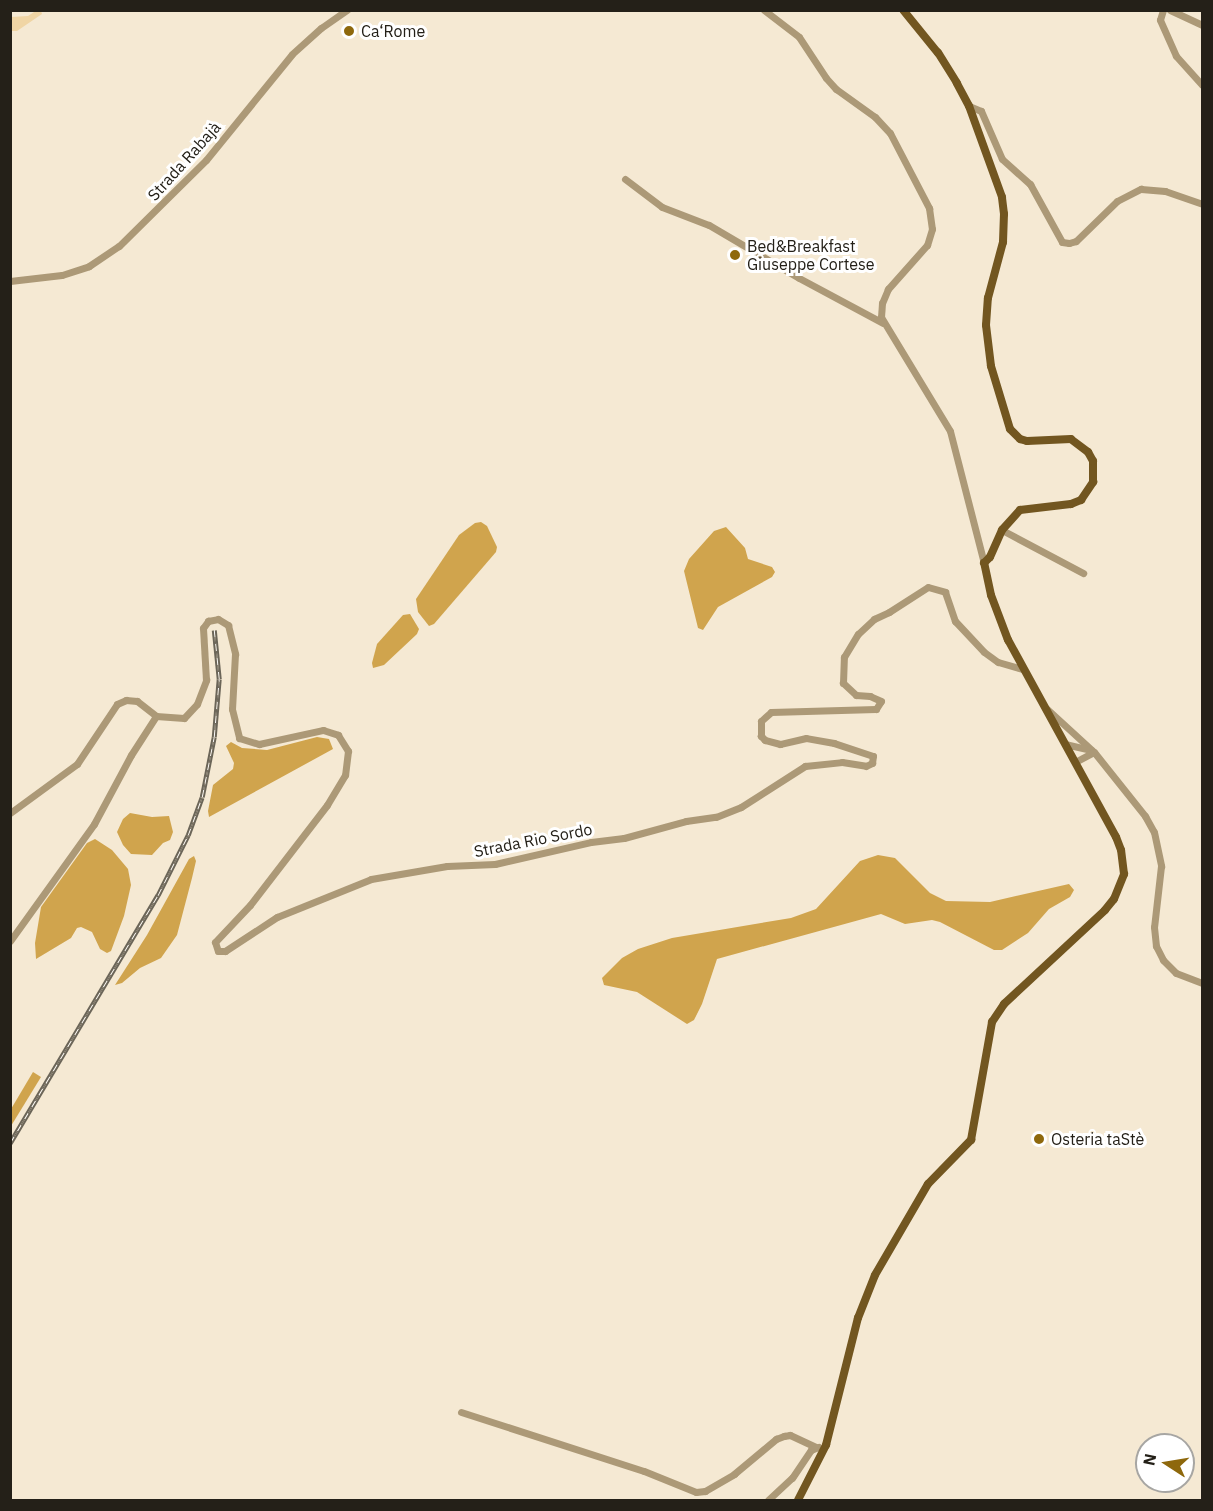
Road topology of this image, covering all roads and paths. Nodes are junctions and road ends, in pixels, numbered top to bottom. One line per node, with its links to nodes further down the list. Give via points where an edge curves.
1 (347, 10): 11 (street, Strada Rabajà, via 292,54 206,160 119,246 89,266 62,275)
2 (764, 10): 12 (street, via 799,37 836,88 890,133 929,208 932,229 927,245 884,297)
3 (903, 10): 8 (main road, via 938,53)
4 (1163, 10): 7 (street, via 1160,20 1176,56)
5 (1170, 10): 6 (street)
6 (1203, 26)
7 (1203, 85)
8 (969, 106): 10 (street, via 981,111 1002,159 1030,184 1059,239 1065,243 1076,240 1117,201 1140,189 1165,191); 13 (main road, via 998,182 1004,214 1003,242 988,298 986,325 991,366 1007,422 1020,439 1060,438 1081,444 1095,472 1081,500 1020,510)
9 (625, 179): 12 (street, via 662,207 709,225)
10 (1203, 204)
11 (10, 281)
12 (883, 322): 14 (street, via 950,431)
13 (1002, 530): 14 (main road); 15 (street)
14 (984, 563): 16 (main road, via 999,619)
15 (1083, 573)
16 (1023, 669): 17 (main road); 18 (street, Strada Rio Sordo, via 998,662 984,652 960,629 945,592 928,587 874,619 858,634 844,657 843,683 856,694 880,701 876,709 771,712 761,721 761,736 765,740 780,744 806,738 834,743 873,756 867,766 842,762 805,766 741,807 716,817 674,823 624,838 495,864 447,866 371,879 278,917 225,951 218,951 215,942 250,905 327,805 345,776 348,751 338,735 323,730 259,744 239,738 232,709 235,654 228,625 218,620 208,621 203,628 206,680 197,704 184,718)
17 (1046, 707): 19 (street); 20 (main road)
18 (156, 716): 23 (street, via 137,701 117,704 77,764); 24 (street, via 94,824)
19 (1082, 740): 20 (street, via 1074,738); 21 (street)
20 (1065, 744): 21 (street); 22 (main road)
21 (1094, 752): 22 (street); 25 (street, via 1154,832 1161,866 1154,927 1162,960 1176,973)
22 (1075, 762): 27 (main road, via 1121,850 1124,874 1120,887 1097,918 1004,1004 992,1022 970,1140 928,1184 875,1275 858,1318)
23 (10, 813)
24 (10, 940)
25 (1203, 983)
26 (461, 1412): 28 (street, via 644,1471 696,1492 734,1474 784,1436)
27 (826, 1445): 28 (street); 30 (main road)
28 (816, 1447): 29 (street, via 792,1478)
29 (768, 1500)
30 (798, 1500)

